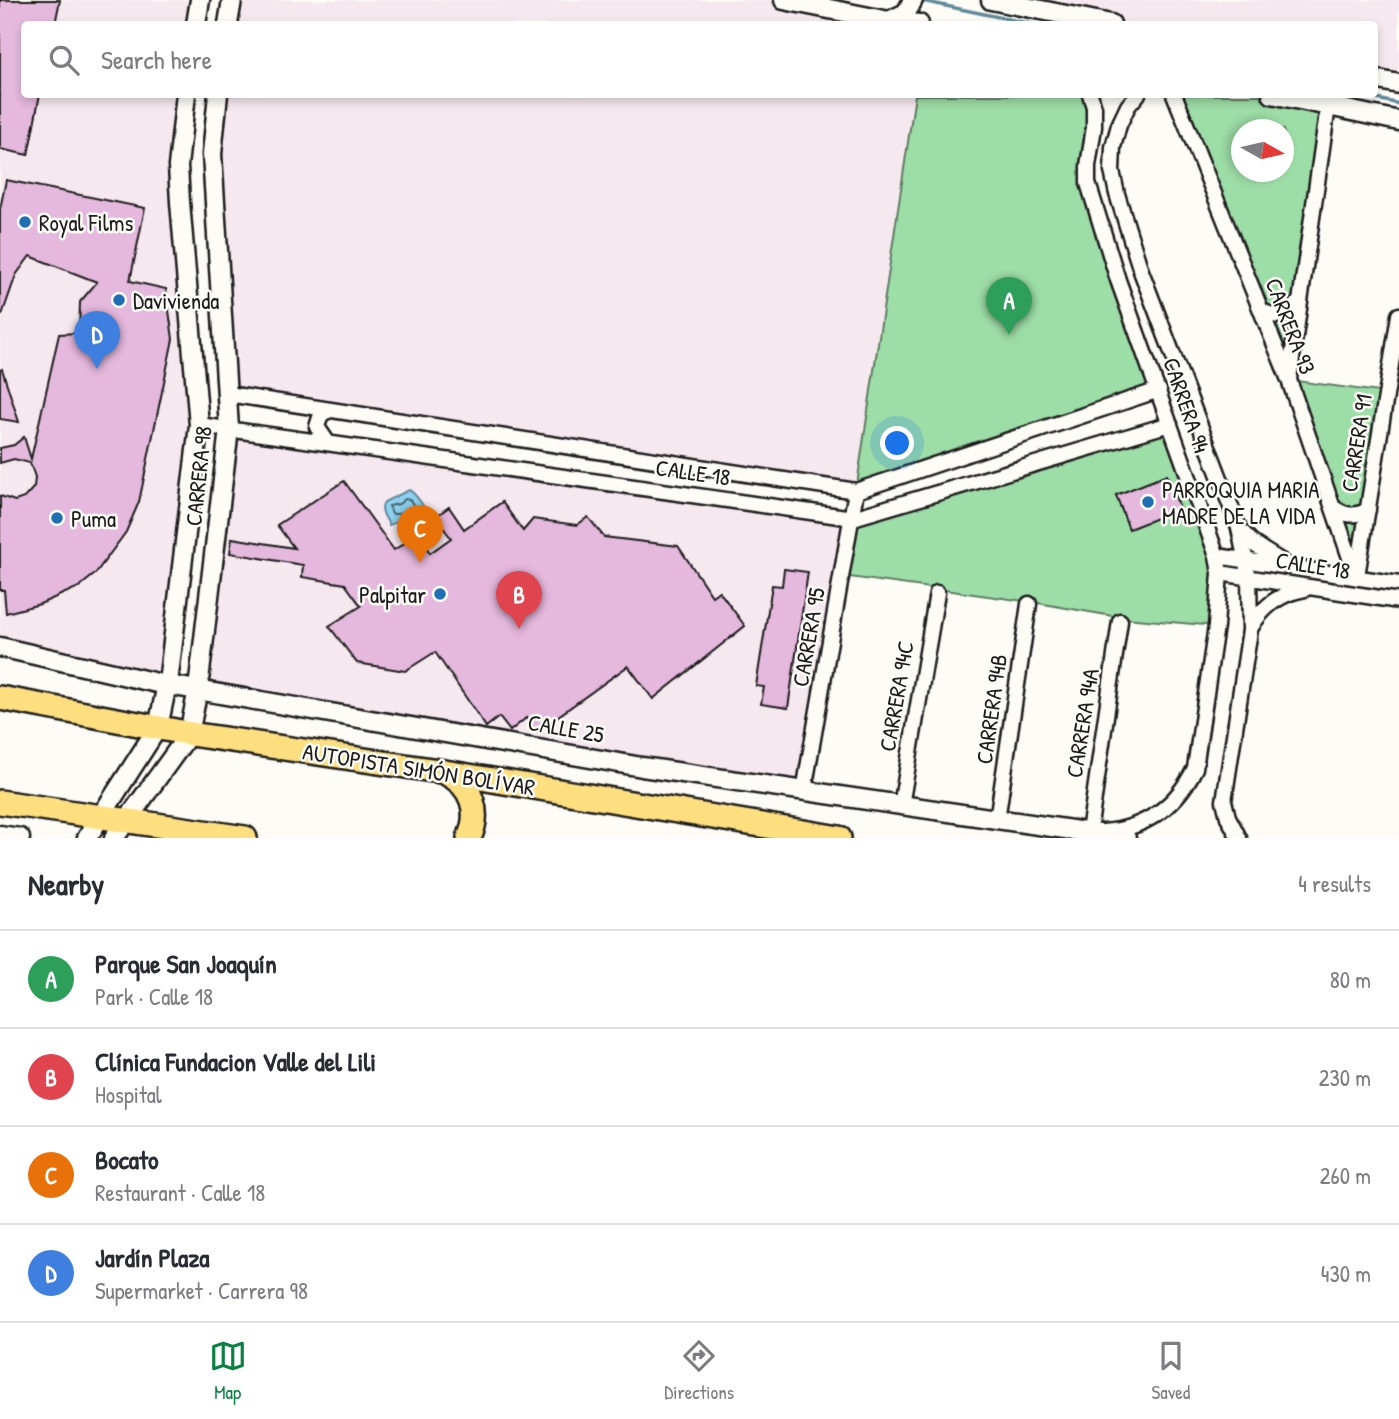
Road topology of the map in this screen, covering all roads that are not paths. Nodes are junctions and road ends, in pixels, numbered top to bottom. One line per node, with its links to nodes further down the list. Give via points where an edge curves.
1 (200, 0): 7 (street)
2 (225, 0): 8 (street)
3 (232, 0): 9 (street)
4 (784, 0): 10 (street)
5 (912, 0): 11 (street, via 906,13)
6 (991, 0): 12 (street)
7 (196, 21)
8 (222, 21)
9 (228, 21)
10 (883, 21)
11 (890, 21)
12 (1096, 21)
13 (1378, 80): 14 (street)
14 (1399, 84)
15 (186, 98): 33 (street, CARRERA 98, via 178,166)
16 (218, 98): 30 (street, CARRERA 98, via 212,154)
17 (1091, 98): 24 (street, CARRERA 94, via 1094,127 1088,183)
18 (1136, 98): 23 (street, CARRERA 94, via 1119,125 1112,171)
19 (1176, 98): 26 (street, CARRERA 93)
20 (1291, 98): 21 (street)
21 (1328, 106): 22 (street); 25 (street)
22 (1399, 121)
23 (1141, 271): 24 (street, via 1129,264 1118,272); 40 (street, CARRERA 94)
24 (1118, 280): 29 (street, CARRERA 94)
25 (1300, 301): 26 (street, via 1279,317); 28 (street)
26 (1262, 311): 28 (street, CARRERA 93)
27 (1399, 315): 38 (street, CARRERA 91)
28 (1289, 380): 37 (street, CARRERA 93)
29 (1159, 390): 32 (street, CARRERA 94); 36 (street, CALLE 18)
30 (228, 394): 31 (street, CALLE 18); 34 (street, CARRERA 98)
31 (330, 410): 35 (street, via 321,414 317,426); 36 (street, CALLE 18)
32 (1170, 424): 39 (street, CALLE 18); 41 (street, CARRERA 94)
33 (199, 425): 34 (street, CALLE 18); 55 (street, CARRERA 98)
34 (229, 429): 35 (street, CALLE 18); 56 (street, CARRERA 98)
35 (328, 443): 39 (street, CALLE 18)
36 (856, 491): 39 (street, CARRERA 95)
37 (1333, 507): 38 (street, via 1350,515); 46 (street, CARRERA 93)
38 (1368, 510): 46 (street, CARRERA 91)
39 (853, 518): 61 (street, CARRERA 95)
40 (1239, 528): 42 (street, CARRERA 94); 43 (street, via 1255,545)
41 (1217, 556): 42 (street, CALLE 18); 44 (street, CARRERA 94)
42 (1246, 560): 43 (street, CALLE 18); 45 (street, CARRERA 94)
43 (1295, 568): 46 (street, CALLE 18)
44 (1220, 573): 45 (street, CALLE 18); 67 (street, CARRERA 94, via 1195,768 1188,782 1166,808 1148,820 1119,831)
45 (1249, 578): 48 (street, CALLE 18); 53 (street, CARRERA 94)
46 (1357, 578): 47 (street, CALLE 18)
47 (1399, 584)
48 (1315, 588): 50 (street, CALLE 18); 53 (street, via 1281,596 1266,606)
49 (937, 593): 63 (street, CARRERA 94C)
50 (1399, 601)
51 (1029, 604): 65 (street, CARRERA 94B)
52 (1120, 621): 67 (street, CARRERA 94A)
53 (1250, 630): 75 (street, CARRERA 94, via 1224,802)
54 (0, 647): 55 (street, CALLE 25)
55 (167, 684): 56 (street, CALLE 25); 58 (street, CARRERA 98)
56 (198, 689): 59 (street, CARRERA 98); 61 (street, CALLE 25)
57 (0, 698): 58 (highway, AUTOPISTA SIMÓN BOLÍVAR)
58 (158, 727): 59 (highway, AUTOPISTA SIMÓN BOLÍVAR); 64 (street, CARRERA 98)
59 (190, 734): 60 (highway, AUTOPISTA SIMÓN BOLÍVAR); 66 (street, CARRERA 98)
60 (439, 771): 72 (highway, via 455,778 471,798 475,814); 73 (highway, AUTOPISTA SIMÓN BOLÍVAR)
61 (804, 791): 63 (street, CALLE 25)
62 (0, 802): 64 (highway)
63 (901, 806): 65 (street, CALLE 25)
64 (103, 816): 66 (highway); 70 (street, CARRERA 98)
65 (997, 820): 67 (street, CALLE 25)
66 (120, 829): 71 (highway)
67 (1088, 832): 74 (street, CALLE 25)
68 (0, 835): 69 (street)
69 (20, 838)
70 (87, 838)
71 (245, 838)
72 (469, 838)
73 (839, 838)
74 (1126, 838)
75 (1239, 838)

